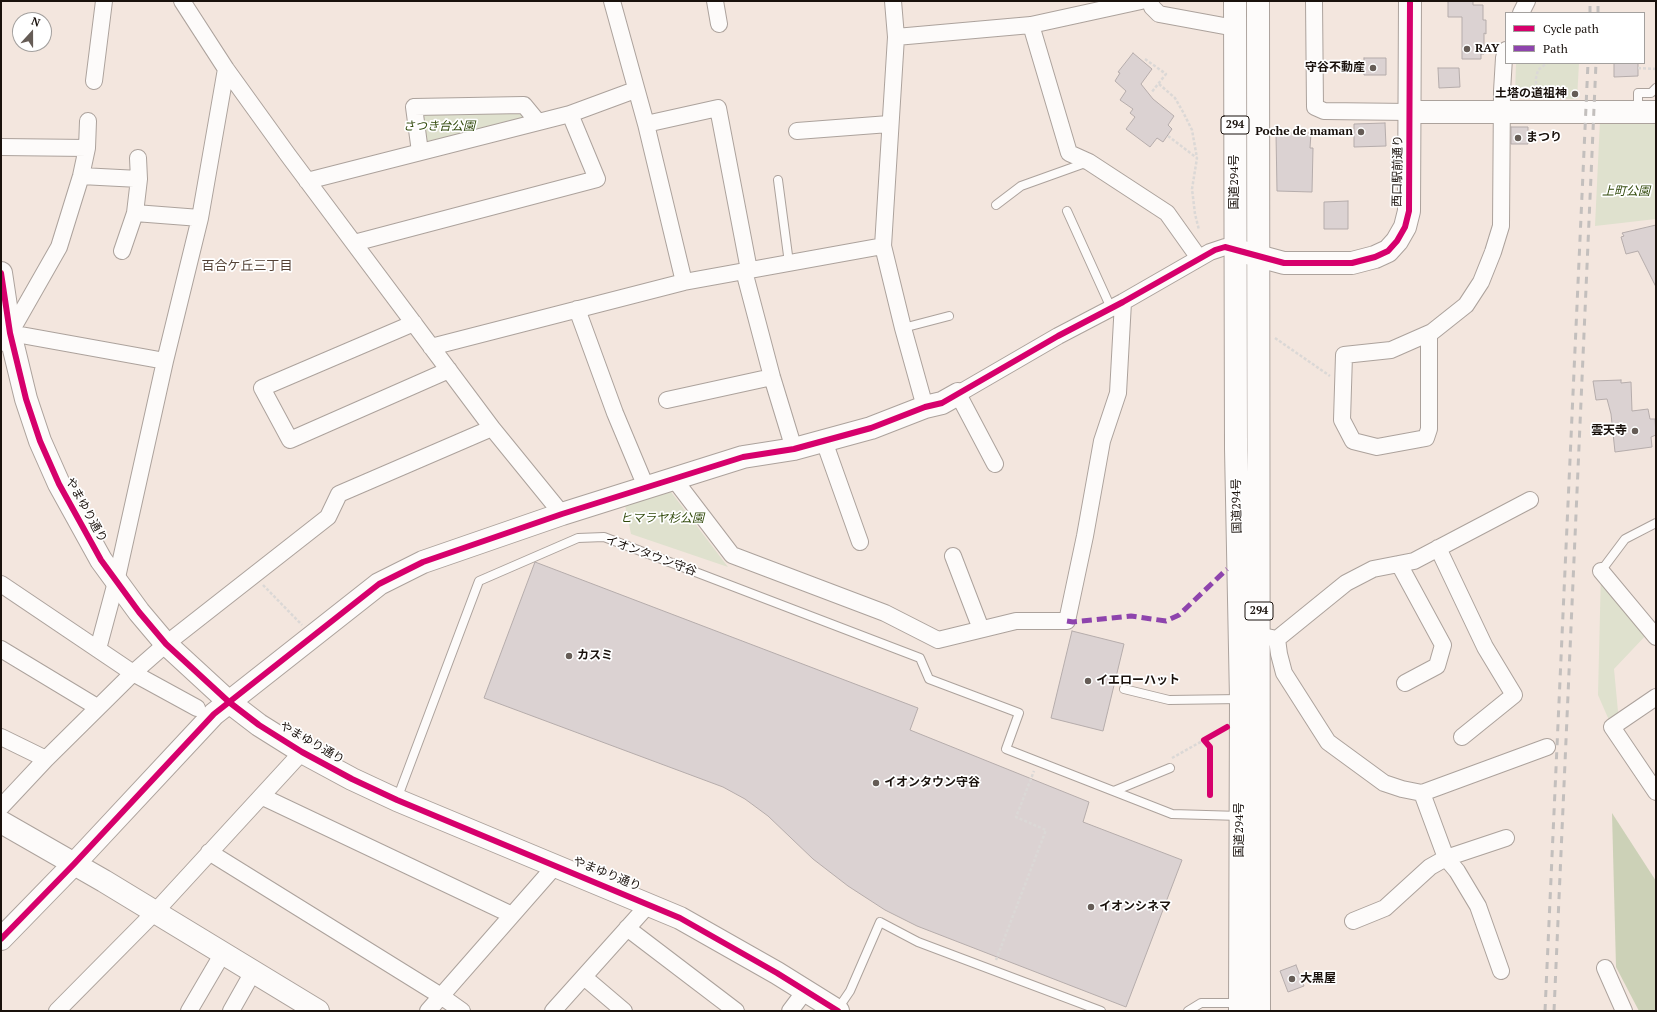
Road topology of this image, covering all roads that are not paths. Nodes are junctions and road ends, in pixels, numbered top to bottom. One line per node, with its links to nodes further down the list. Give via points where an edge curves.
1 (104, 1): 20 (street)
2 (182, 1): 19 (street)
3 (612, 1): 22 (street)
4 (715, 1): 14 (street)
5 (893, 1): 17 (street)
6 (1141, 1): 15 (street)
7 (1150, 1): 16 (street, via 1159,14)
8 (1235, 1): 16 (main road, 国道294号 / 294)
9 (1258, 1): 50 (main road, 国道294号 / 294)
10 (1314, 1): 23 (street, via 1315,107 1324,112)
11 (1410, 1): 23 (main road, 西口駅前通り)
12 (1527, 1): 13 (street)
13 (1522, 12)
14 (719, 24)
15 (1031, 25): 17 (street); 36 (street, via 1069,153)
16 (1235, 28): 47 (main road, 国道294号 / 294)
17 (896, 37): 30 (street)
18 (1505, 54): 24 (street)
19 (226, 69): 40 (street); 44 (street)
20 (94, 81)
21 (1656, 88): 25 (lane, via 1651,93 1638,93)
22 (635, 90): 26 (street); 29 (street)
23 (1410, 112): 24 (main road); 50 (main road, 西口駅前通り, via 1409,211 1405,227 1388,251 1352,263 1284,263)
24 (1502, 112): 25 (main road); 60 (street, via 1501,226 1493,252 1481,282 1466,305)
25 (1647, 112)
26 (570, 114): 28 (street); 45 (street, via 597,179)
27 (88, 121): 33 (street)
28 (538, 122): 34 (street); 34 (street, via 524,105 414,108)
29 (646, 124): 52 (street, via 718,108); 54 (street)
30 (889, 124): 31 (street); 46 (street)
31 (797, 130)
32 (1, 147): 33 (street)
33 (87, 148): 37 (street)
34 (420, 152): 40 (street)
35 (138, 158): 38 (street)
36 (1090, 162): 41 (lane, via 1021,186); 49 (street, via 1167,213)
37 (81, 176): 38 (street); 61 (street, via 59,247)
38 (139, 179): 43 (street)
39 (778, 180): 51 (lane)
40 (307, 181): 45 (street)
41 (996, 205)
42 (1067, 211): 55 (lane)
43 (135, 213): 44 (street); 48 (street)
44 (200, 218): 63 (street)
45 (354, 243): 58 (street)
46 (883, 246): 51 (street); 59 (street)
47 (1236, 250): 49 (street, via 1225,247); 50 (main road, 西口駅前通り); 86 (main road, 国道294号 / 294, via 1236,441)
48 (122, 251)
49 (1205, 255): 55 (street)
50 (1260, 258): 86 (main road, 国道294号 / 294)
51 (789, 263): 52 (street)
52 (746, 270): 54 (street); 65 (street)
53 (1, 273): 61 (main road, やまゆり通り)
54 (684, 282): 56 (street)
55 (1117, 305): 66 (street); 85 (street, via 1118,392 1102,441 1067,621 1016,621)
56 (577, 309): 62 (street); 74 (street, via 615,413)
57 (949, 316): 59 (lane)
58 (414, 323): 62 (street); 64 (street, via 262,388 290,440)
59 (903, 328): 68 (street)
60 (1429, 334): 60 (street, via 1429,429 1426,438 1377,447 1353,441 1342,420 1344,355 1392,350)
61 (6, 338): 63 (street); 83 (main road, やまゆり通り, via 40,441 65,497)
62 (432, 347): 64 (street)
63 (165, 361): 83 (street)
64 (448, 370): 69 (street)
65 (772, 377): 67 (street); 71 (street)
66 (958, 394): 68 (main road, via 942,403); 72 (street)
67 (667, 400)
68 (925, 407): 70 (main road, via 871,428)
69 (492, 428): 76 (street); 88 (street, via 339,494 328,516)
70 (824, 441): 71 (main road); 78 (street)
71 (794, 449): 73 (main road, via 743,457)
72 (995, 464)
73 (674, 479): 74 (main road); 85 (street, via 732,555 885,614 938,640)
74 (646, 487): 76 (main road)
75 (1530, 500): 79 (street)
76 (562, 514): 96 (main road, via 423,562 379,584)
77 (1656, 523): 82 (lane, via 1625,539)
78 (860, 542)
79 (1438, 548): 81 (street, via 1414,561); 100 (street, via 1485,647 1514,695)
80 (953, 556): 85 (street)
81 (1399, 564): 86 (street, via 1373,569); 92 (street, via 1443,645 1437,666)
82 (1601, 571): 87 (street)
83 (116, 582): 88 (main road, やまゆり通り); 90 (street)
84 (1, 584): 90 (street)
85 (981, 629)
86 (1258, 637): 95 (main road, 国道294号 / 294); 107 (street, via 1279,654 1284,673 1328,742 1384,782); 131 (main road, 国道294号 / 294)
87 (1656, 637)
88 (166, 644): 91 (street); 96 (main road, やまゆり通り)
89 (1, 649): 97 (street)
90 (98, 649): 91 (street)
91 (133, 672): 97 (street); 98 (street)
92 (1405, 684)
93 (1124, 689): 95 (lane, via 1169,700)
94 (1656, 697): 106 (street, via 1612,727)
95 (1240, 699): 111 (main road, 国道294号 / 294)
96 (229, 702): 102 (main road, やまゆり通り, via 259,725); 116 (main road, via 214,714)
97 (97, 707): 103 (street)
98 (197, 708)
99 (1, 736): 103 (street)
100 (1462, 737)
101 (1547, 746): 107 (street)
102 (302, 752): 108 (street); 109 (main road, やまゆり通り)
103 (46, 759): 110 (street)
104 (1170, 768): 105 (lane)
105 (1114, 791): 109 (lane, イオンタウン守谷, via 1006,749 1019,713 929,679 920,658 604,537 578,538 479,581); 111 (lane, イオンタウン守谷, via 1172,814)
106 (1656, 792)
107 (1422, 793): 115 (street)
108 (262, 797): 114 (street); 120 (street)
109 (397, 800): 117 (main road, やまゆり通り)
110 (1, 807)
111 (1240, 816): 131 (main road, 国道294号 / 294)
112 (1, 822): 116 (main road)
113 (1506, 838): 115 (street)
114 (209, 852): 119 (street); 130 (street)
115 (1446, 858): 121 (street, via 1430,866 1385,908); 126 (street, via 1478,906)
116 (74, 864): 119 (main road); 123 (main road)
117 (556, 865): 118 (main road, やまゆり通り); 120 (street)
118 (649, 904): 122 (street); 129 (main road, やまゆり通り, via 715,936)
119 (155, 912): 124 (main road); 132 (street)
120 (512, 915): 130 (street)
121 (1353, 921)
122 (627, 928): 128 (street); 140 (street)
123 (1, 939)
124 (223, 953): 127 (main road); 133 (street)
125 (1605, 968): 145 (street)
126 (1501, 971)
127 (254, 972): 134 (street); 135 (main road)
128 (584, 977): 138 (street); 139 (street)
129 (805, 991): 141 (street); 142 (main road, やまゆり通り)
130 (441, 996): 136 (street); 137 (street)
131 (1246, 1008): 144 (lane, via 1201,1003)
132 (58, 1011)
133 (189, 1011)
134 (231, 1011)
135 (318, 1011)
136 (428, 1011)
137 (462, 1011)
138 (553, 1011)
139 (624, 1011)
140 (736, 1011)
141 (790, 1011)
142 (837, 1011): 143 (lane, via 850,991 880,922 918,942)
143 (1101, 1011)
144 (1188, 1011)
145 (1624, 1011)

